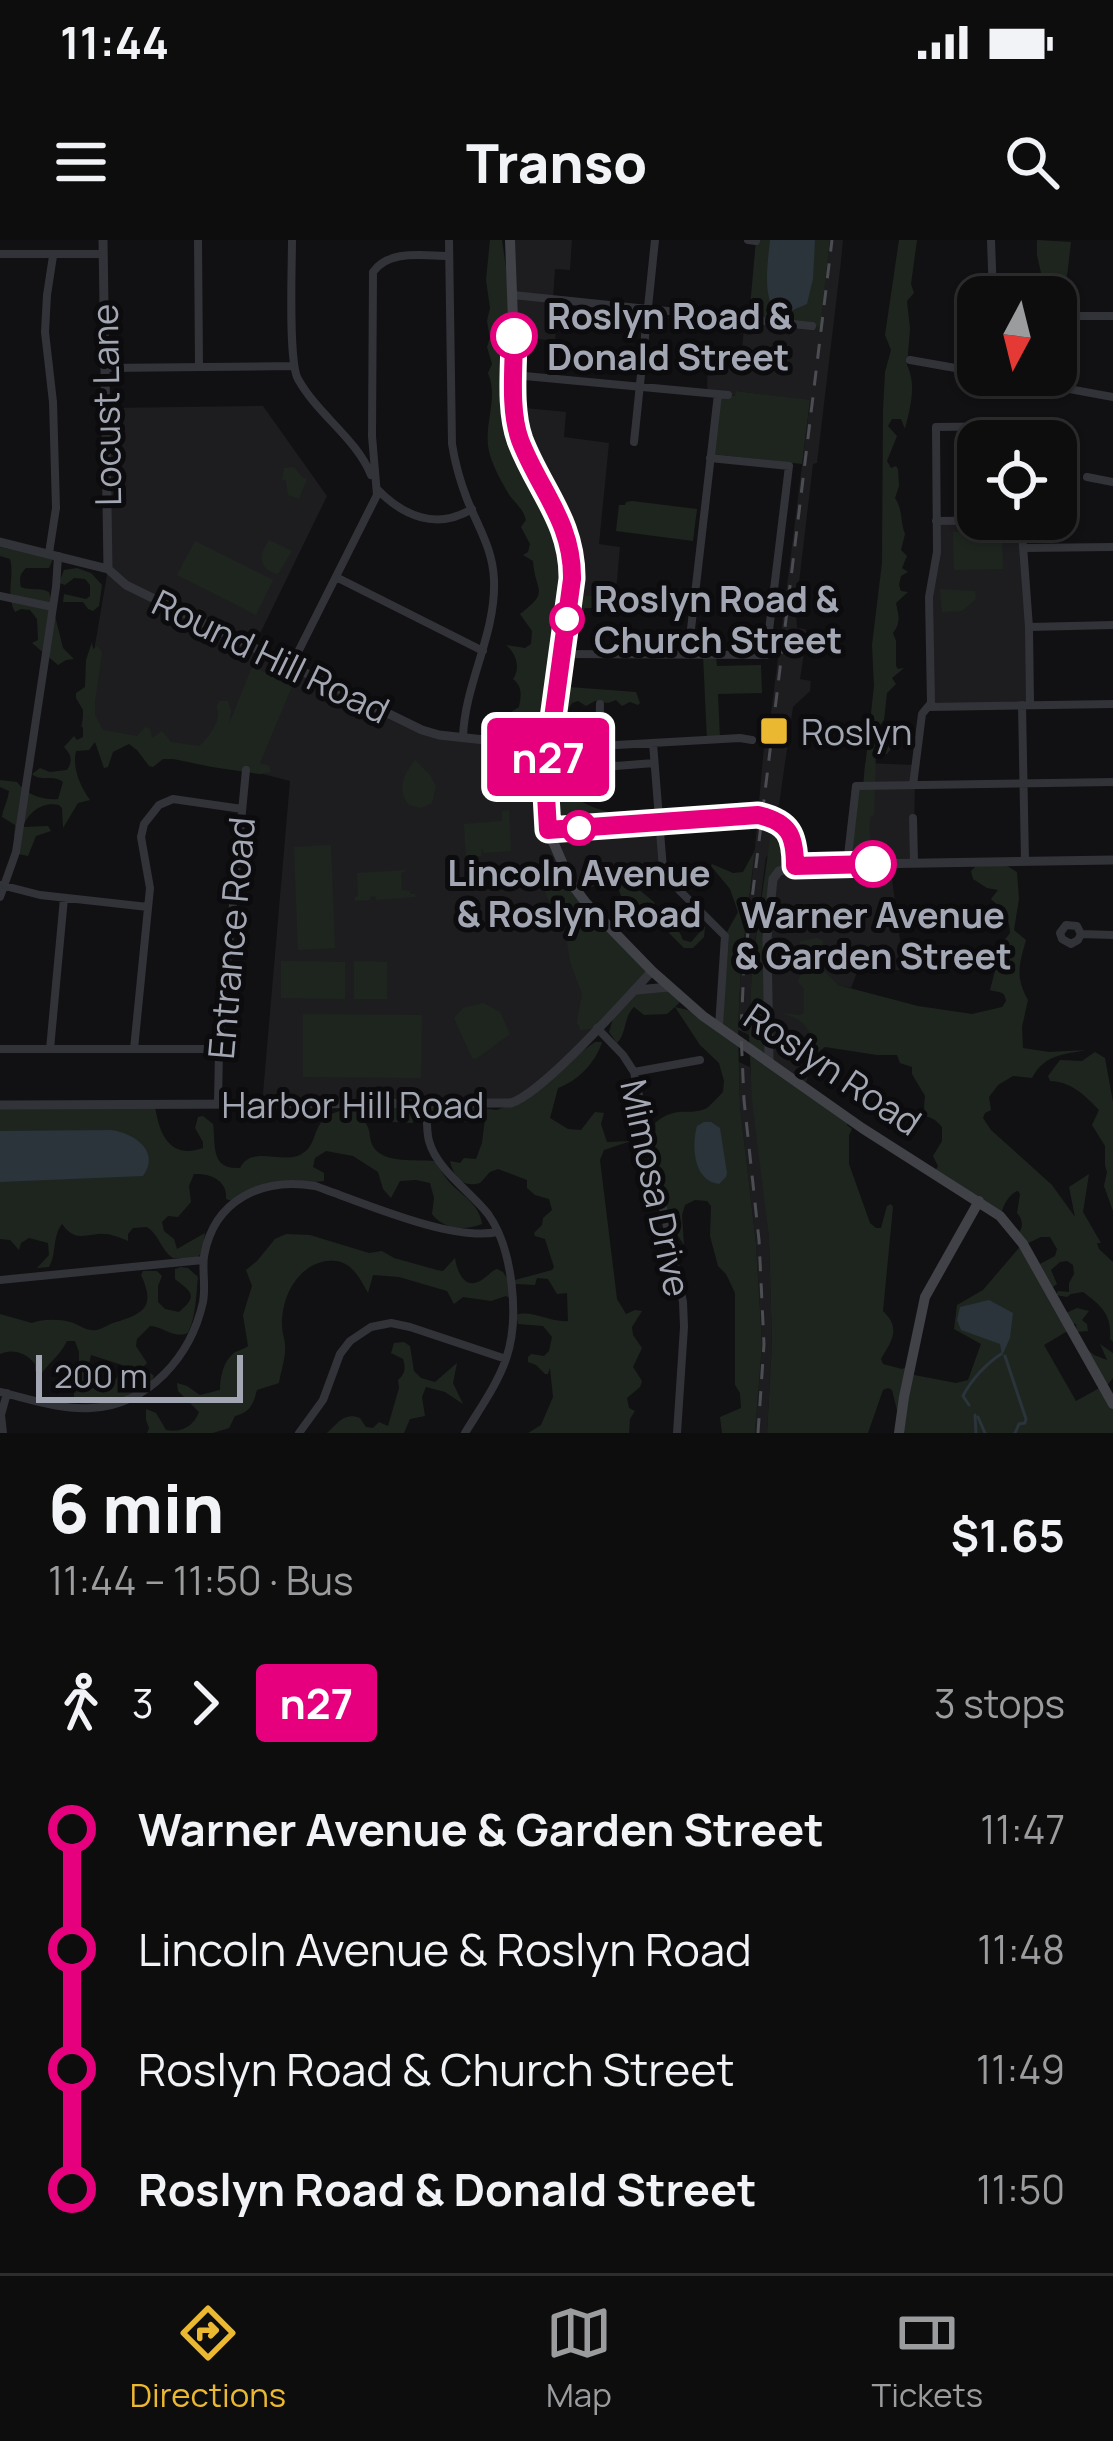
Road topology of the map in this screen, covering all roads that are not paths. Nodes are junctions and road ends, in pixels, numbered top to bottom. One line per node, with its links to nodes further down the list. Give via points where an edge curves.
1 (103, 240): 9 (street, Locust Lane)
2 (198, 240): 20 (street)
3 (292, 240): 19 (street)
4 (449, 240): 11 (street)
5 (510, 240): 13 (main road, Roslyn Road)
6 (655, 240): 14 (street)
7 (991, 240): 12 (street)
8 (0, 254): 10 (street)
9 (103, 254): 10 (street); 21 (street, Locust Lane)
10 (53, 256): 40 (street, via 45,332)
11 (449, 256): 32 (street, via 391,257 371,274); 33 (street, via 452,444)
12 (992, 276)
13 (513, 295): 14 (street); 23 (main road, Roslyn Road)
14 (648, 309): 17 (street); 24 (street)
15 (1077, 316): 16 (street)
16 (1113, 316)
17 (812, 326)
18 (910, 360): 22 (street)
19 (294, 366): 20 (street); 32 (street)
20 (199, 367): 21 (street)
21 (105, 368): 41 (street, Locust Lane)
22 (957, 368)
23 (514, 376): 24 (street); 48 (main road, Roslyn Road, via 519,436 571,551)
24 (640, 387): 28 (street); 29 (street, via 723,395)
25 (1077, 390): 26 (street)
26 (1113, 397)
27 (957, 427): 34 (street, via 936,427)
28 (634, 442)
29 (710, 458): 49 (street); 49 (street, via 789,466 766,655)
30 (1087, 477): 31 (street)
31 (1113, 482)
32 (377, 489): 33 (street, via 427,519 451,520); 42 (street)
33 (472, 509): 47 (street, via 494,574)
34 (936, 521): 35 (street); 54 (street, via 928,593)
35 (957, 521)
36 (1023, 540): 39 (street)
37 (0, 542): 40 (street, Round Hill Road)
38 (1113, 547): 39 (street)
39 (1024, 548): 46 (street)
40 (53, 554): 41 (street, Round Hill Road); 44 (street)
41 (109, 569): 50 (street, Round Hill Road, via 125,585)
42 (336, 578): 47 (street); 50 (street)
43 (0, 596): 44 (street)
44 (53, 607): 74 (street, via 16,852)
45 (1113, 625): 46 (street)
46 (1029, 627): 53 (street)
47 (483, 651): 55 (street)
48 (562, 654): 49 (street); 59 (main road, Roslyn Road)
49 (688, 655)
50 (291, 666): 55 (street, Round Hill Road, via 422,730)
51 (600, 704): 58 (street)
52 (1113, 704): 53 (street)
53 (1026, 705): 54 (street); 63 (street)
54 (931, 706): 64 (street, via 923,711)
55 (463, 737): 59 (street, Round Hill Road)
56 (752, 740): 57 (street)
57 (653, 743): 58 (street); 60 (street)
58 (599, 746): 60 (street, via 612,765)
59 (549, 747): 68 (main road, Roslyn Road)
60 (654, 763): 67 (street)
61 (246, 770): 65 (street, Entrance Road)
62 (1113, 782): 63 (street)
63 (1024, 783): 64 (street); 70 (street)
64 (913, 785): 72 (street, via 856,786)
65 (242, 809): 76 (street, via 177,799 152,812 142,837); 88 (street, Entrance Road)
66 (914, 818): 71 (street)
67 (658, 823): 68 (street); 73 (street, via 772,818 792,837); 83 (street, via 664,872 725,936)
68 (548, 830): 79 (main road, Roslyn Road, via 582,898)
69 (1113, 860): 70 (street)
70 (1025, 861): 71 (street)
71 (914, 863): 72 (street)
72 (847, 864): 73 (street)
73 (795, 866): 84 (street, via 773,879)
74 (1, 889): 75 (street)
75 (64, 898): 76 (street); 86 (street)
76 (148, 907): 87 (street)
77 (1081, 934): 78 (street)
78 (1113, 935)
79 (652, 971): 80 (main road, Roslyn Road); 81 (street, Harbor Hill Road)
80 (669, 987): 81 (street); 83 (main road, Roslyn Road)
81 (632, 992): 82 (street, Harbor Hill Road)
82 (597, 1028): 91 (street, Mimosa Drive); 93 (street, Harbor Hill Road, via 519,1100)
83 (718, 1028): 90 (main road, Roslyn Road)
84 (769, 1041): 90 (street); 92 (street)
85 (0, 1049): 86 (street)
86 (50, 1049): 87 (street)
87 (134, 1049): 88 (street)
88 (219, 1049): 95 (street, Entrance Road)
89 (700, 1060): 91 (street)
90 (769, 1061): 92 (main road, Roslyn Road)
91 (634, 1072): 106 (street, Mimosa Drive, via 683,1302)
92 (786, 1073): 96 (main road, Roslyn Road)
93 (427, 1104): 95 (street, Harbor Hill Road); 97 (street, via 431,1148)
94 (0, 1105): 95 (street, Harbor Hill Road)
95 (218, 1106)
96 (979, 1201): 102 (main road, Roslyn Road, via 1023,1244); 107 (main road, via 926,1297)
97 (497, 1232): 98 (street, via 454,1232 283,1183 230,1207); 100 (street, via 514,1306)
98 (203, 1260): 99 (street); 101 (street, via 204,1293 190,1337 145,1391 86,1408)
99 (0, 1280)
100 (506, 1359): 104 (street, via 410,1327 371,1327 340,1354 323,1400); 105 (street)
101 (3, 1393): 103 (street)
102 (1113, 1404)
103 (3, 1433)
104 (299, 1433)
105 (466, 1433)
106 (677, 1433)
107 (899, 1433)

